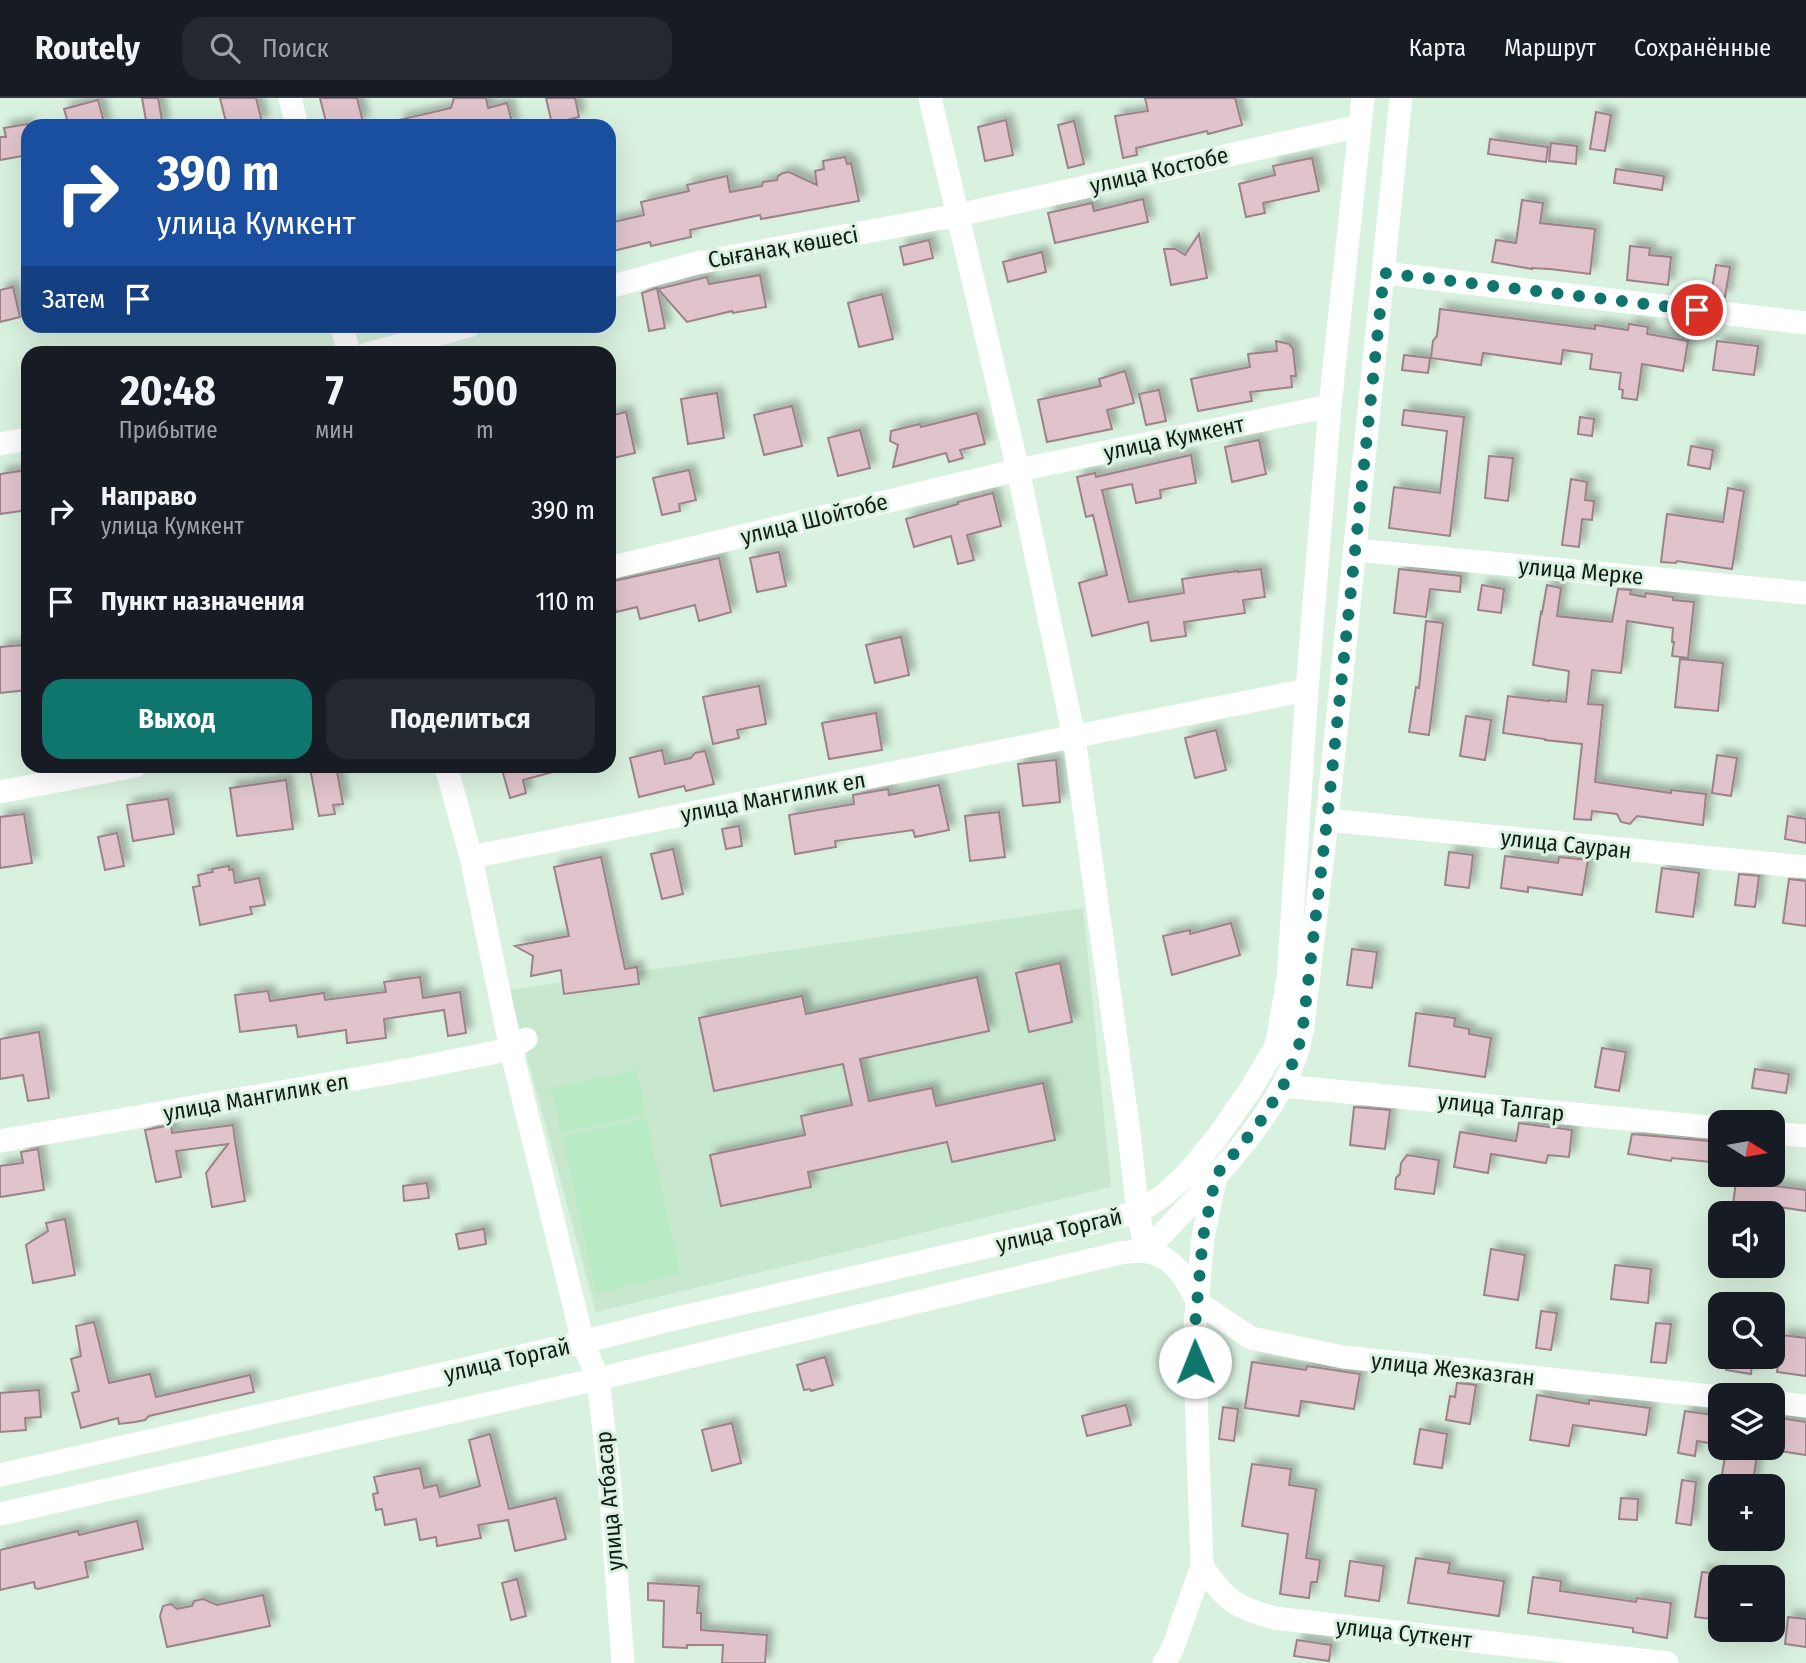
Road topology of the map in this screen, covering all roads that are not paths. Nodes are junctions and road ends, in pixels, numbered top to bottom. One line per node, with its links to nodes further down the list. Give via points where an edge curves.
1 (290, 98): 5 (street)
2 (930, 98): 7 (street)
3 (1363, 98): 6 (street)
4 (1401, 98): 8 (street)
5 (295, 119)
6 (1360, 125): 7 (street, улица Костобе); 13 (street)
7 (958, 215): 9 (street, Сығанақ көшесі, via 697,262); 16 (street)
8 (1384, 273): 10 (street); 17 (street)
9 (616, 285)
10 (1806, 323)
11 (444, 333): 12 (street)
12 (396, 346)
13 (1330, 406): 16 (street, улица Кумкент); 20 (street)
14 (21, 440): 15 (street)
15 (0, 444)
16 (1018, 470): 18 (street, улица Шойтобе); 21 (street)
17 (1355, 550): 19 (street, улица Мерке); 25 (street)
18 (616, 566)
19 (1806, 593)
20 (1307, 690): 21 (street); 35 (street, via 1288,979 1276,1047 1218,1136 1187,1174)
21 (1074, 737): 26 (street, улица Мангилик ел); 35 (street)
22 (99, 773): 24 (street)
23 (448, 773): 26 (street, улица Атбасар)
24 (0, 792)
25 (1327, 820): 27 (street, улица Сауран); 29 (street, via 1303,1026)
26 (471, 857): 28 (street, улица Атбасар)
27 (1806, 867)
28 (519, 1044): 33 (street, улица Мангилик ел, via 412,1069); 38 (street, улица Атбасар)
29 (1283, 1086): 30 (street, улица Талгар); 34 (street)
30 (1708, 1127)
31 (1785, 1134): 32 (street)
32 (1806, 1136)
33 (0, 1142)
34 (1216, 1175): 36 (street); 37 (street, via 1203,1237)
35 (1138, 1212): 36 (street, улица Торгай); 38 (street, улица Торгай)
36 (1146, 1251): 37 (street, via 1178,1269); 39 (street, улица Торгай, via 1107,1256)
37 (1197, 1302): 40 (street, улица Жезказган, via 1251,1338 1343,1357); 45 (street, via 1194,1337)
38 (583, 1342): 39 (street, улица Атбасар); 43 (street, улица Торгай)
39 (598, 1379): 44 (street, улица Торгай); 46 (street, улица Атбасар)
40 (1708, 1396)
41 (1785, 1403): 42 (street)
42 (1806, 1406)
43 (0, 1475)
44 (0, 1514)
45 (1202, 1566): 47 (street); 48 (street, улица Суткент, via 1232,1601 1274,1618)
46 (623, 1663)
47 (1164, 1663)
48 (1667, 1663)

